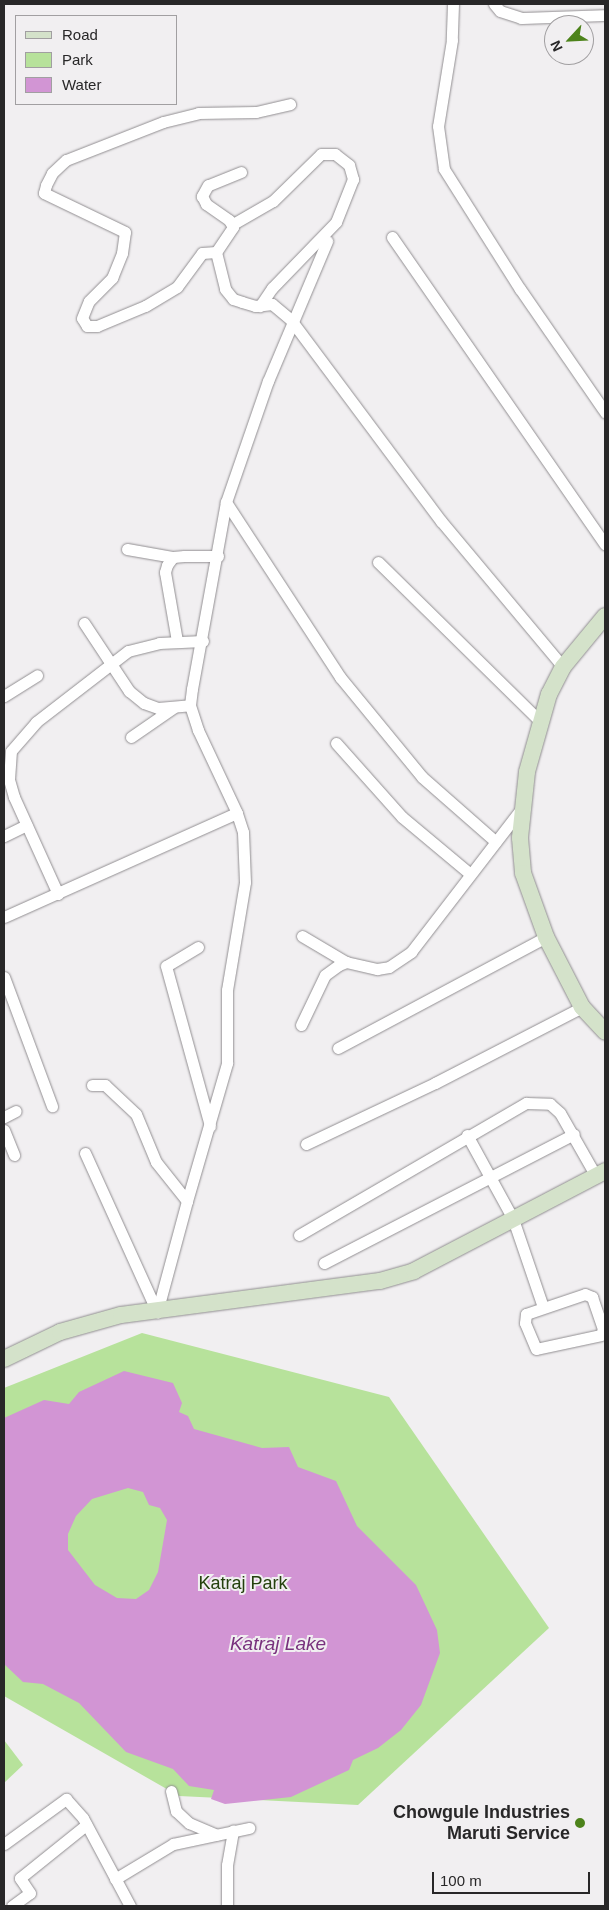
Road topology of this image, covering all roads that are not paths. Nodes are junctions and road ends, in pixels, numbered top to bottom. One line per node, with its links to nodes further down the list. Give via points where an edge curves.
1 (453, 4): 12 (street, via 452,40 438,126 444,169 520,289)
2 (494, 4): 3 (street, via 500,11 521,18)
3 (605, 15)
4 (290, 104): 9 (street, via 256,112 198,112 163,122 66,160 46,185 44,193 125,232 122,253 112,278 89,301 82,318 86,326 97,326 145,306 178,287 202,254)
5 (241, 172): 6 (street, via 208,185 202,196 206,204)
6 (233, 224): 9 (street); 10 (street, via 273,201 321,154 335,154 348,165 352,179 336,222 272,288)
7 (392, 237): 14 (street)
8 (327, 241): 11 (street)
9 (216, 252): 10 (street, via 225,289 233,299)
10 (260, 306): 11 (street, via 272,304)
11 (291, 320): 13 (street); 24 (street, via 435,513)
12 (605, 412)
13 (226, 502): 16 (street); 37 (street, via 340,677 422,777)
14 (605, 546)
15 (127, 549): 17 (street)
16 (218, 556): 17 (street); 22 (street)
17 (173, 557): 21 (street, via 166,572)
18 (378, 562): 29 (street)
19 (605, 616): 24 (street)
20 (84, 623): 23 (street)
21 (177, 641): 22 (street); 23 (street, via 144,646)
22 (203, 641): 27 (street)
23 (112, 662): 28 (street, via 129,690 144,703 158,708); 32 (street, via 36,722)
24 (563, 667): 29 (street)
25 (37, 675): 26 (street)
26 (4, 696)
27 (190, 705): 28 (street); 34 (street, via 198,730)
28 (174, 708): 30 (street)
29 (540, 721): 33 (street)
30 (131, 737)
31 (336, 744): 38 (street, via 402,817)
32 (7, 756): 35 (street, via 9,779)
33 (521, 809): 37 (street); 42 (street, via 523,874)
34 (237, 813): 39 (street); 54 (street, via 243,832 245,882 227,990 227,1063)
35 (27, 825): 36 (street); 39 (street)
36 (4, 836)
37 (496, 842): 38 (street)
38 (469, 873): 44 (street, via 401,961 377,969)
39 (58, 894): 40 (street)
40 (4, 917)
41 (302, 936): 44 (street)
42 (546, 937): 46 (street); 49 (street)
43 (198, 947): 54 (street, via 166,966)
44 (346, 962): 47 (street, via 325,976)
45 (4, 977): 51 (street)
46 (582, 1007): 48 (street); 58 (street, via 435,1083)
47 (301, 1025)
48 (605, 1032)
49 (338, 1048)
50 (92, 1085): 63 (street, via 105,1085 136,1114 156,1162)
51 (52, 1106)
52 (16, 1111): 53 (street)
53 (4, 1117)
54 (210, 1126): 63 (street)
55 (4, 1130): 60 (street)
56 (574, 1134): 57 (street, via 560,1113 550,1104 540,1102 512,1109); 61 (street); 62 (street)
57 (467, 1136): 62 (street); 65 (street)
58 (306, 1144)
59 (85, 1153): 68 (street)
60 (14, 1154)
61 (600, 1174): 64 (street)
62 (490, 1177): 64 (street); 66 (street)
63 (186, 1201): 68 (street)
64 (513, 1219): 67 (street); 68 (street, via 414,1271 380,1281)
65 (299, 1235)
66 (324, 1264)
67 (544, 1307): 67 (street, via 590,1294 603,1332 597,1337 536,1348 524,1320 528,1312)
68 (157, 1312): 69 (street, via 120,1315 88,1323)
69 (4, 1359)
70 (171, 1792): 74 (street, via 176,1811 189,1823)
71 (86, 1825): 75 (street, via 66,1799); 76 (street); 77 (street, via 20,1878 30,1893)
72 (249, 1828): 73 (street)
73 (233, 1832): 74 (street); 79 (street, via 227,1865)
74 (217, 1835): 76 (street, via 173,1844)
75 (4, 1844)
76 (115, 1879): 78 (street)
77 (12, 1906)
78 (130, 1906)
79 (227, 1906)

